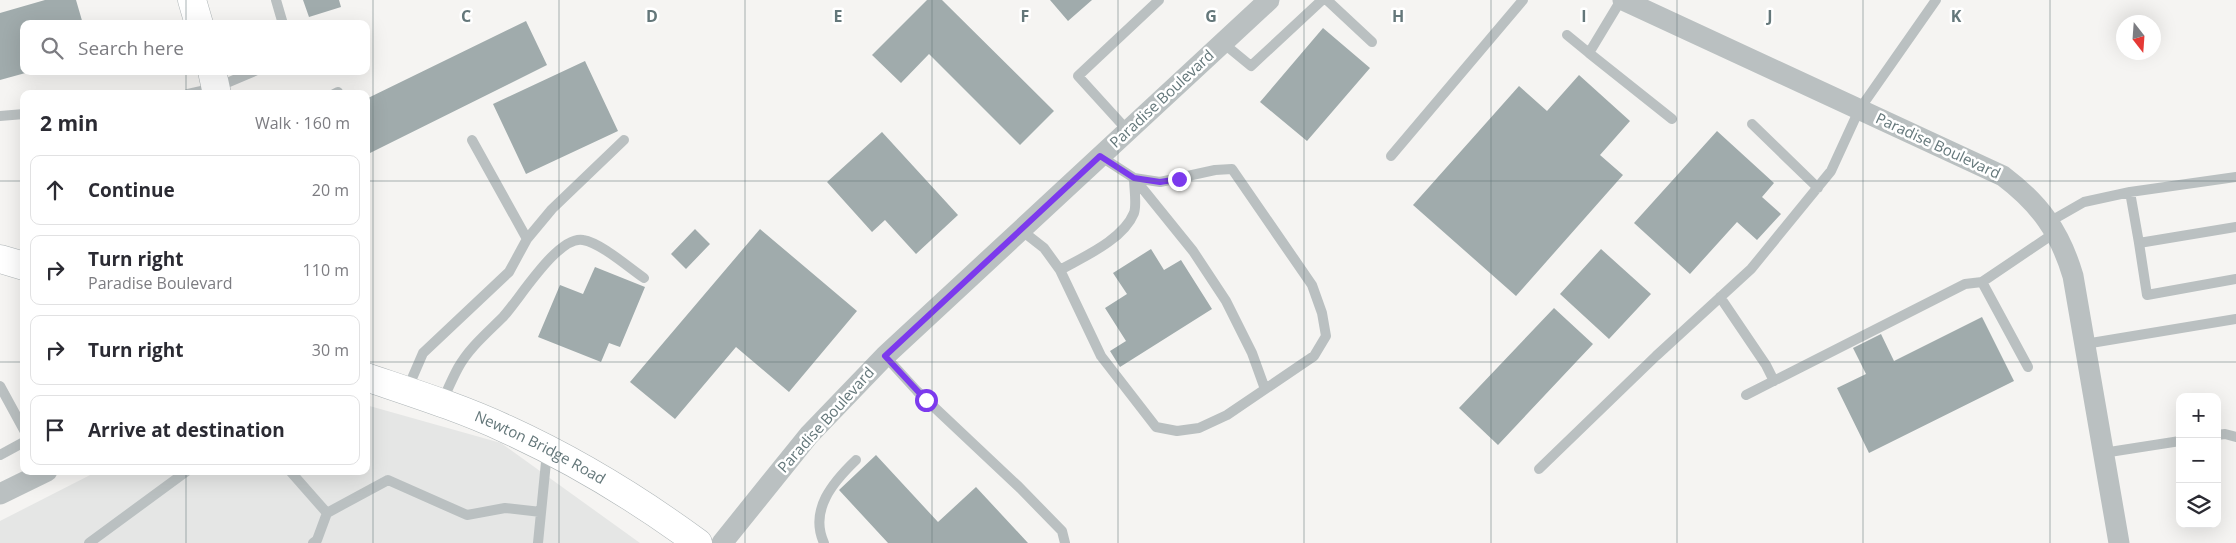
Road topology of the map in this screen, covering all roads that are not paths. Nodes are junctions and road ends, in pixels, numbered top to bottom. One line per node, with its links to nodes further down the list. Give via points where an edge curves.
1 (192, 0): 10 (main road)
2 (276, 0): 11 (lane)
3 (1159, 0): 24 (lane, via 1078,76)
4 (1269, 0): 14 (street, Paradise Boulevard)
5 (1322, 0): 14 (lane, via 1251,66)
6 (1328, 0): 13 (lane)
7 (1523, 0): 28 (lane)
8 (1622, 0): 15 (lane); 19 (street, Paradise Boulevard)
9 (1936, 0): 19 (lane)
10 (198, 20)
11 (283, 20)
12 (1567, 35): 15 (lane)
13 (1372, 42)
14 (1223, 43): 24 (street, Paradise Boulevard)
15 (1588, 53): 22 (lane)
16 (243, 75): 17 (lane)
17 (215, 84): 18 (lane)
18 (199, 90)
19 (1859, 110): 31 (lane, via 1831,171); 33 (street, Paradise Boulevard, via 2004,176 2036,204)
20 (20, 114): 21 (lane)
21 (0, 116)
22 (1672, 119)
23 (1752, 124): 31 (lane)
24 (1128, 130): 27 (street, Paradise Boulevard)
25 (472, 140): 36 (lane)
26 (624, 140): 36 (lane, via 552,209)
27 (1100, 156): 30 (lane); 35 (street, Paradise Boulevard)
28 (1391, 156)
29 (2236, 177): 32 (lane)
30 (1134, 178): 40 (lane, via 1134,212 1128,222 1109,242); 52 (lane, via 1193,251 1226,301 1252,353); 52 (lane, via 1160,182 1215,170 1232,170 1312,285 1326,336 1314,356)
31 (1818, 188): 44 (lane, via 1751,268)
32 (2130, 192): 33 (lane, via 2084,202); 37 (lane)
33 (2052, 227): 43 (lane); 46 (street, Paradise Boulevard, via 2073,276)
34 (2236, 227): 37 (lane)
35 (1021, 230): 40 (lane, via 1044,248); 47 (street, Paradise Boulevard)
36 (527, 239): 53 (lane, via 509,272 423,353)
37 (2139, 243): 42 (lane, via 2147,295)
38 (0, 258): 39 (main road)
39 (20, 265)
40 (1060, 270): 52 (lane, via 1100,356 1156,427 1178,431 1199,428 1227,415)
41 (644, 278): 55 (lane, via 582,239 570,242 546,261 504,316 480,338 458,367)
42 (2236, 279)
43 (1982, 282): 48 (lane); 50 (lane, via 1965,284)
44 (1720, 297): 50 (lane); 65 (lane)
45 (2236, 319): 46 (lane)
46 (2085, 344): 62 (street, Paradise Boulevard)
47 (885, 356): 76 (street, Paradise Boulevard, via 809,435); 78 (lane, via 1062,531)
48 (2028, 367)
49 (370, 378): 53 (main road, Newton Bridge Road)
50 (1774, 381): 54 (lane)
51 (0, 386): 56 (lane)
52 (1265, 389)
53 (407, 391): 55 (main road, Newton Bridge Road)
54 (1746, 395)
55 (442, 403): 61 (main road, Newton Bridge Road)
56 (20, 423)
57 (2221, 434): 58 (lane)
58 (2236, 437)
59 (2176, 442): 62 (lane)
60 (20, 444): 63 (lane)
61 (547, 449): 70 (lane); 75 (main road, Newton Bridge Road, via 648,506)
62 (2103, 453): 79 (street, Paradise Boulevard)
63 (0, 455)
64 (856, 460): 77 (lane, via 838,477 820,508 820,534)
65 (1539, 469)
66 (39, 475): 69 (street)
67 (182, 475): 72 (lane)
68 (294, 475): 71 (lane)
69 (0, 494)
70 (541, 512): 71 (lane, via 505,508 467,515 388,480); 74 (lane)
71 (327, 513): 73 (lane, via 317,540)
72 (89, 543)
73 (312, 543)
74 (538, 543)
75 (698, 543)
76 (722, 543)
77 (824, 543)
78 (1066, 543)
79 (2118, 543)

